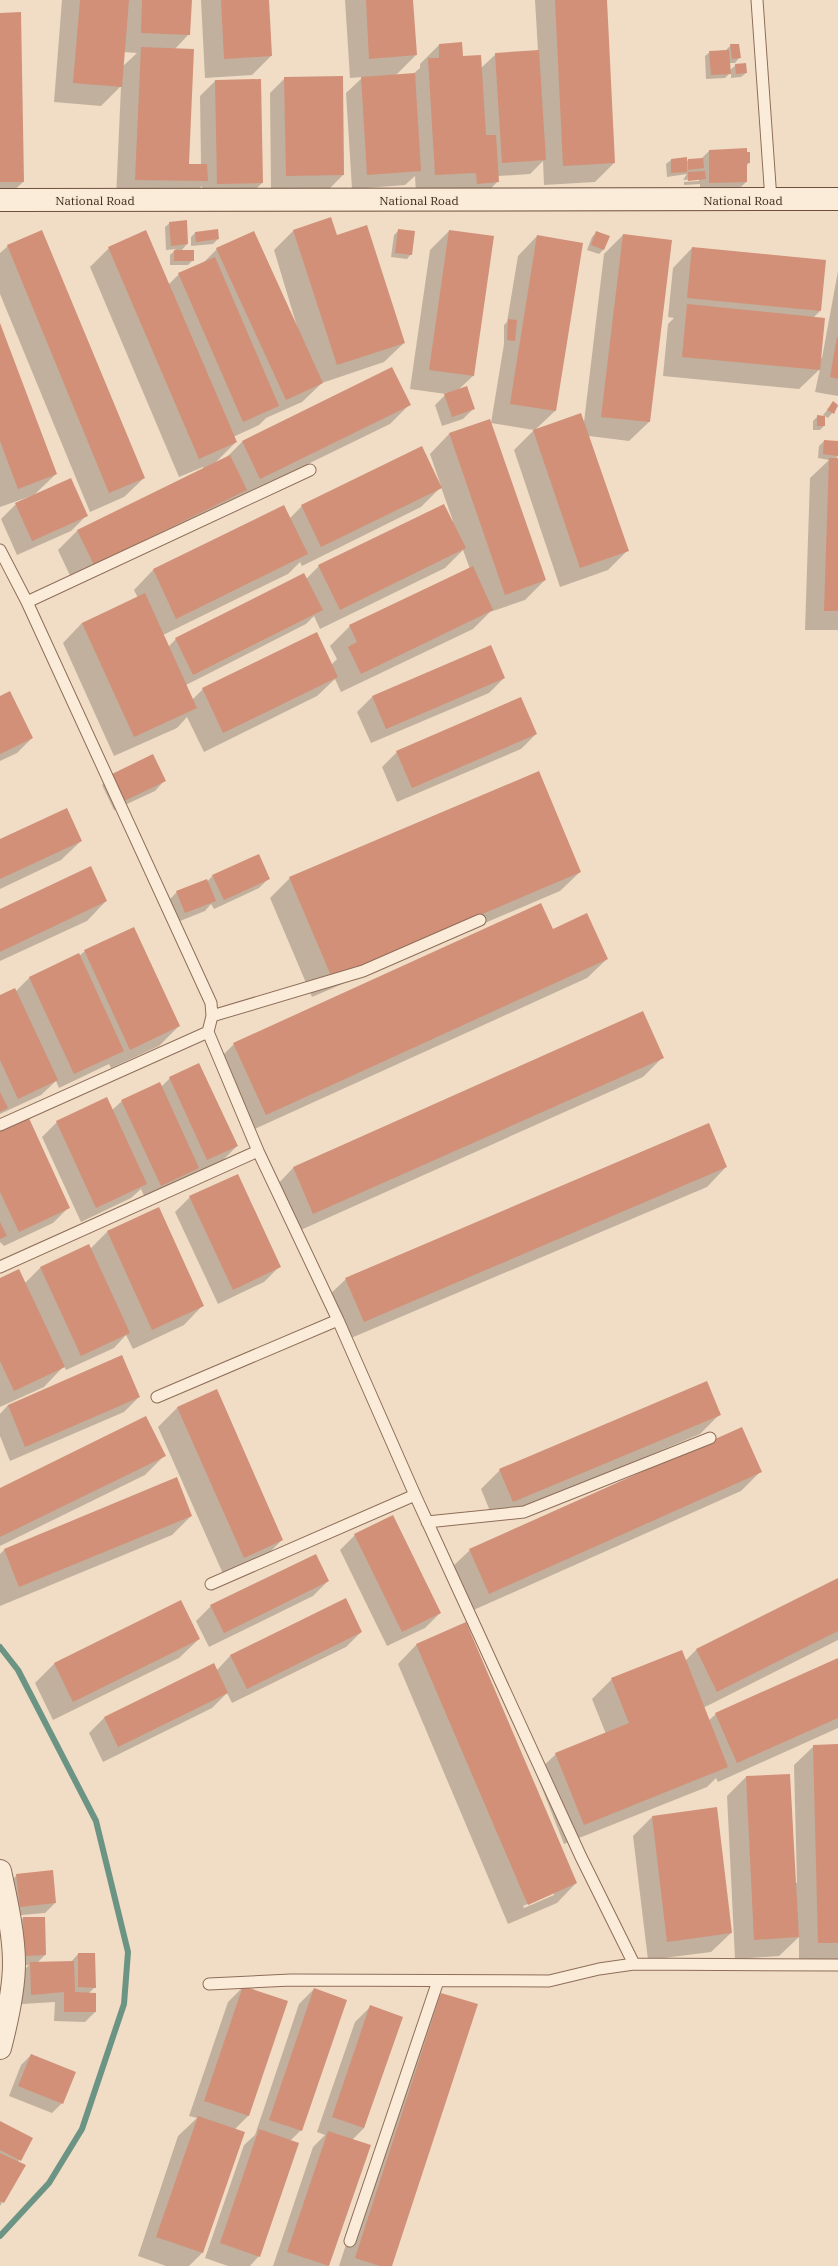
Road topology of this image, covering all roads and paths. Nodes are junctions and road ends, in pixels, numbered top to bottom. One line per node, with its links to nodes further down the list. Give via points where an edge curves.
1 (757, 0): 4 (lane)
2 (838, 199): 4 (main road, National Road)
3 (0, 200): 4 (main road, National Road)
4 (771, 200)
5 (310, 470): 7 (lane)
6 (0, 550): 7 (lane)
7 (27, 602): 9 (lane, via 211,1003)
8 (480, 920): 9 (lane, via 363,971)
9 (212, 1016): 10 (lane)
10 (208, 1032): 11 (lane); 12 (lane)
11 (0, 1125)
12 (258, 1151): 13 (lane); 14 (lane)
13 (0, 1267)
14 (338, 1320): 15 (lane); 17 (lane)
15 (157, 1397)
16 (710, 1438): 18 (lane, via 524,1512)
17 (415, 1495): 18 (lane); 19 (lane)
18 (427, 1522): 21 (lane, via 581,1857)
19 (211, 1584)
20 (0, 1871): 25 (main road, via 14,1963 6,2026)
21 (634, 1964): 22 (lane); 23 (lane, via 549,1981)
22 (838, 1965)
23 (438, 1981): 24 (lane, via 291,1980); 26 (lane)
24 (209, 1984)
25 (0, 2048)
26 (350, 2241)

